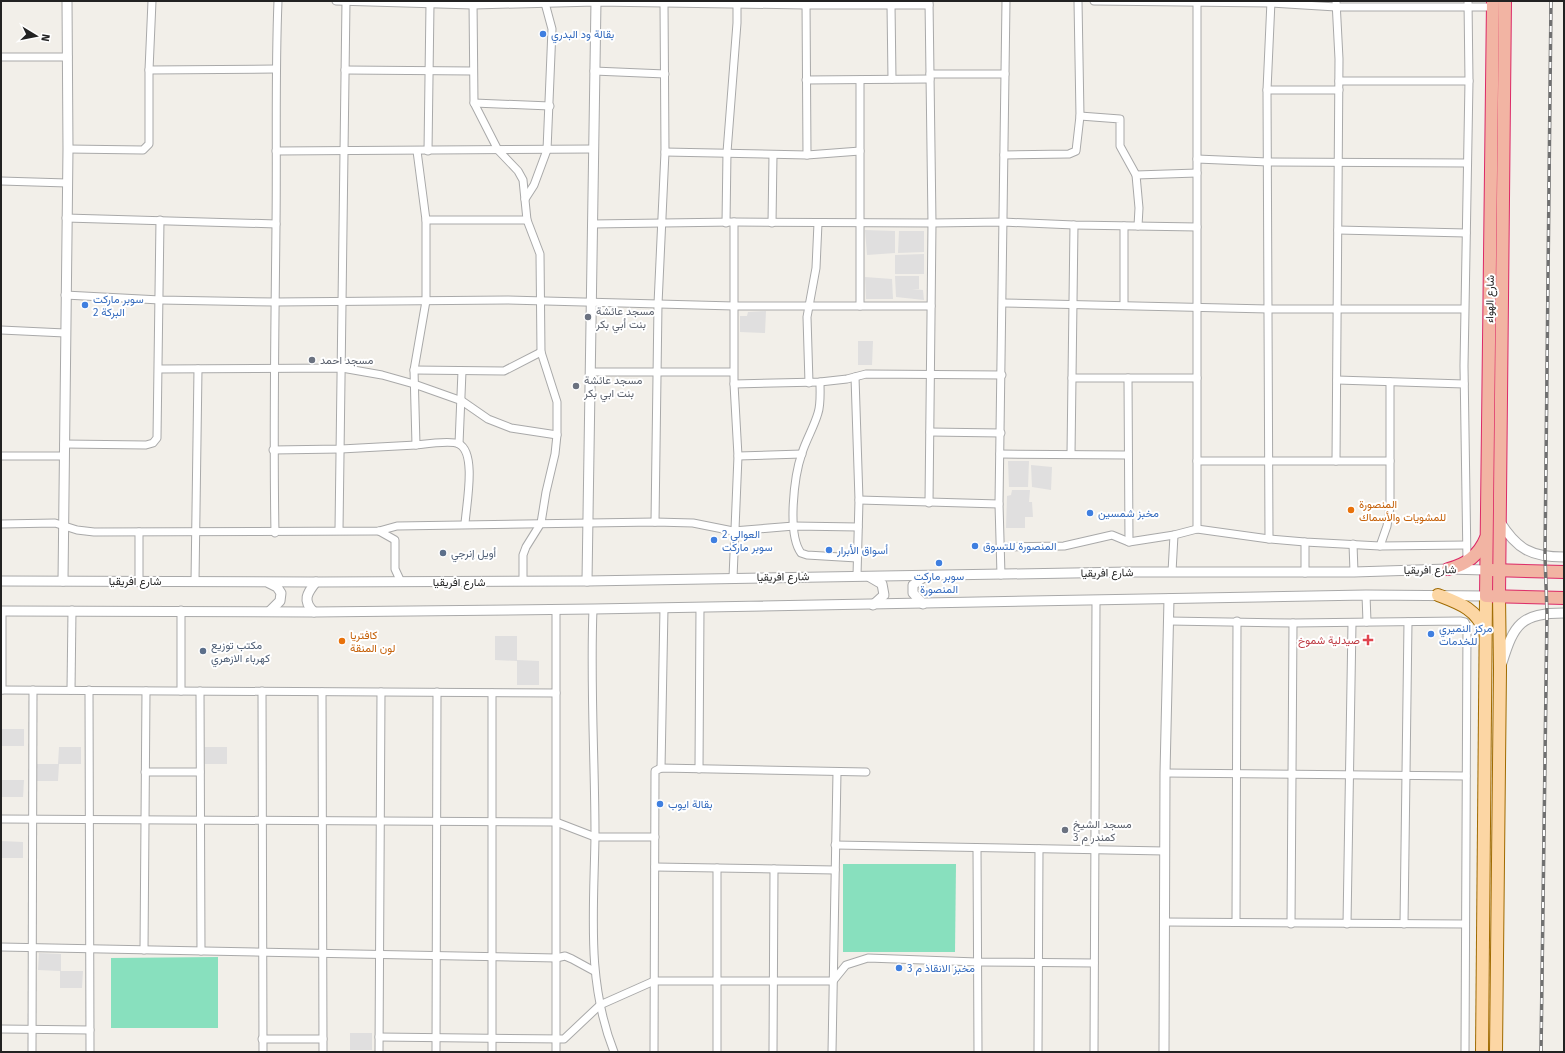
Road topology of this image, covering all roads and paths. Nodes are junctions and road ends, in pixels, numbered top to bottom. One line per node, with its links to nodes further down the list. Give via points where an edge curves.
1 (67, 1): 26 (street)
2 (152, 1): 27 (street)
3 (278, 1): 28 (street)
4 (336, 1): 5 (street)
5 (346, 1): 11 (street); 29 (street)
6 (596, 1): 16 (street); 17 (street); 32 (street)
7 (1006, 1): 34 (street)
8 (1078, 1): 45 (street)
9 (1094, 1): 13 (street)
10 (1505, 1): 156 (highway, شارع الهواء)
11 (396, 2): 20 (street)
12 (737, 2): 17 (street); 18 (street); 56 (street)
13 (1197, 2): 14 (street); 60 (street)
14 (1271, 2): 21 (street); 41 (street)
15 (473, 3): 16 (street); 20 (street); 31 (street)
16 (545, 3): 44 (street, via 552,29)
17 (664, 3): 33 (street)
18 (806, 3): 24 (street); 37 (street)
19 (929, 3): 24 (street); 35 (street)
20 (430, 4): 30 (street)
21 (1336, 4): 22 (street); 39 (street)
22 (1468, 4): 23 (street); 40 (street)
23 (1493, 4): 173 (highway, شارع الهواء)
24 (891, 5): 36 (street)
25 (1, 57): 26 (street)
26 (68, 57): 46 (street)
27 (149, 70): 28 (street); 46 (street, via 147,148)
28 (275, 70): 50 (street)
29 (345, 70): 30 (street); 51 (street)
30 (429, 71): 31 (street); 53 (street)
31 (473, 71): 43 (street)
32 (594, 71): 33 (street); 47 (street)
33 (665, 74): 55 (street)
34 (1005, 74): 35 (street); 59 (street)
35 (930, 76): 36 (street); 82 (street)
36 (892, 79): 38 (street)
37 (806, 80): 38 (street); 58 (street)
38 (860, 80): 54 (street)
39 (1339, 81): 40 (street); 42 (street)
40 (1469, 81): 63 (street)
41 (1267, 90): 42 (street); 61 (street)
42 (1339, 90): 62 (street)
43 (474, 103): 44 (street); 48 (street)
44 (550, 106): 49 (street)
45 (1080, 116): 59 (street, via 1074,153); 65 (street, via 1120,119 1120,146)
46 (68, 149): 67 (street)
47 (593, 149): 49 (street); 81 (street)
48 (498, 150): 49 (street); 53 (street); 68 (street, via 514,166 523,180)
49 (547, 150): 68 (street, via 534,185)
50 (276, 151): 51 (street); 80 (street)
51 (344, 151): 52 (street); 91 (street)
52 (417, 151): 53 (street); 71 (street)
53 (428, 151)
54 (860, 151): 58 (street); 79 (street)
55 (665, 152): 56 (street); 76 (street)
56 (727, 152): 57 (street); 77 (street)
57 (773, 155): 58 (street); 74 (street)
58 (807, 155)
59 (1004, 155): 75 (street)
60 (1197, 159): 61 (street); 64 (street)
61 (1268, 162): 62 (street); 105 (street)
62 (1338, 162): 63 (street); 87 (street)
63 (1467, 163): 88 (street)
64 (1196, 173): 65 (street); 86 (street)
65 (1136, 175): 85 (street)
66 (1, 181): 67 (street)
67 (67, 183): 69 (street)
68 (525, 199): 72 (street)
69 (66, 218): 70 (street); 89 (street)
70 (160, 220): 80 (street); 90 (street)
71 (426, 220): 72 (street); 92 (street)
72 (527, 220): 94 (street, via 540,254)
73 (734, 222): 74 (street); 77 (street); 100 (street)
74 (772, 222): 78 (street)
75 (1003, 222): 82 (street); 83 (street); 96 (street)
76 (662, 223): 77 (street); 81 (street); 97 (street)
77 (726, 223)
78 (818, 223): 79 (street); 101 (street, via 816,268)
79 (860, 223): 82 (street); 102 (street)
80 (276, 224): 93 (street)
81 (592, 224): 95 (street)
82 (932, 224): 103 (street)
83 (1074, 225): 84 (street); 98 (street)
84 (1124, 226): 85 (street); 99 (street)
85 (1138, 226): 86 (street)
86 (1197, 227): 104 (street)
87 (1338, 230): 88 (street); 107 (street)
88 (1466, 233): 106 (street)
89 (65, 295): 90 (street); 109 (street)
90 (160, 300): 93 (street); 113 (street)
91 (342, 300): 92 (street); 93 (street); 112 (street)
92 (426, 301): 94 (street); 115 (street)
93 (275, 302): 111 (street)
94 (541, 302): 95 (street); 110 (street)
95 (591, 303): 97 (street); 117 (street)
96 (1003, 303): 98 (street); 121 (street)
97 (658, 304): 100 (street); 118 (street)
98 (1073, 305): 99 (street); 123 (street)
99 (1124, 305): 104 (street)
100 (734, 306): 101 (street); 119 (street)
101 (809, 306): 102 (street); 129 (street)
102 (860, 306): 103 (street)
103 (931, 306): 120 (street)
104 (1198, 307): 105 (street); 125 (street)
105 (1268, 309): 107 (street); 149 (street)
106 (1464, 309): 107 (street); 132 (street)
107 (1337, 310): 126 (street)
108 (1, 330): 109 (street)
109 (65, 333): 137 (street)
110 (541, 352): 116 (street, via 504,371); 136 (street, via 557,402)
111 (274, 367): 112 (street); 114 (street); 141 (street)
112 (342, 368): 130 (street, via 382,374); 140 (street)
113 (159, 369): 114 (street); 137 (street, via 158,432 153,443)
114 (198, 369): 167 (street)
115 (414, 370): 116 (street); 130 (street)
116 (462, 371): 133 (street)
117 (590, 372): 118 (street); 161 (street)
118 (657, 372): 119 (street); 157 (street)
119 (734, 372): 131 (street)
120 (930, 375): 121 (street); 122 (street, via 866,374); 134 (street)
121 (1002, 375): 135 (street)
122 (855, 377): 127 (street); 153 (street)
123 (1072, 378): 124 (street); 144 (street)
124 (1128, 378): 125 (street); 145 (street)
125 (1197, 378): 150 (street)
126 (1337, 380): 128 (street); 151 (street)
127 (820, 382): 129 (street); 142 (street, via 819,412)
128 (1390, 382): 132 (street); 152 (street)
129 (809, 383): 131 (street)
130 (414, 384): 133 (street); 139 (street)
131 (734, 384): 148 (street)
132 (1464, 384): 178 (street)
133 (462, 401): 136 (street, via 488,419 511,428); 138 (street)
134 (930, 432): 135 (street); 154 (street)
135 (1001, 433): 143 (street)
136 (557, 435): 158 (street)
137 (64, 444): 147 (street)
138 (459, 444): 139 (street); 160 (street, via 466,452 470,465)
139 (416, 445): 140 (street)
140 (341, 449): 141 (street); 166 (street)
141 (273, 450): 171 (street)
142 (802, 454): 148 (street); 163 (street, via 794,498)
143 (1000, 454): 144 (street); 155 (street)
144 (1071, 454): 145 (street)
145 (1127, 455): 175 (street)
146 (1, 456): 147 (street)
147 (64, 456): 162 (street)
148 (738, 456): 169 (street)
149 (1267, 460): 150 (street); 151 (street); 174 (street)
150 (1197, 461): 165 (street)
151 (1336, 461): 152 (street)
152 (1390, 461): 179 (street, via 1390,514)
153 (859, 500): 154 (street); 164 (street)
154 (929, 503): 155 (street)
155 (1000, 504): 180 (street)
156 (1499, 520): 181 (street, via 1508,535 1522,549 1546,556); 186 (highway, شارع الهواء)
157 (654, 522): 161 (street); 169 (street, via 693,523)
158 (541, 523): 160 (street); 161 (street); 200 (street, via 525,550)
159 (1, 524): 162 (street, via 50,523)
160 (465, 524): 168 (street, via 397,526)
161 (588, 524): 201 (street)
162 (63, 526): 170 (street, via 86,532); 197 (street)
163 (794, 526): 164 (street); 169 (street); 182 (street, via 801,553)
164 (858, 527): 182 (street)
165 (1197, 529): 172 (street); 174 (street)
166 (339, 530): 168 (street); 171 (street)
167 (196, 531): 170 (street); 171 (street); 199 (street)
168 (379, 531): 204 (street, via 394,540 396,569)
169 (734, 531): 195 (street)
170 (139, 532): 198 (street)
171 (276, 533)
172 (1174, 535): 175 (street); 187 (street)
173 (1487, 535): 183 (highway, via 1479,550); 185 (highway, شارع الهواء)
174 (1269, 539): 176 (street)
175 (1129, 542): 180 (street, via 1112,535 1059,547)
176 (1305, 542): 177 (street); 188 (street)
177 (1353, 544): 179 (street); 189 (street)
178 (1466, 545): 179 (street); 183 (street)
179 (1380, 546)
180 (1001, 547): 191 (street)
181 (1564, 557)
182 (857, 558): 193 (street)
183 (1467, 562): 184 (highway)
184 (1448, 569): 185 (street, شارع افريقيا); 189 (street, شارع افريقيا)
185 (1486, 570): 186 (highway, شارع افريقيا); 207 (highway, شارع الهواء)
186 (1499, 570): 190 (highway, شارع افريقيا); 208 (highway, شارع الهواء)
187 (1172, 572): 188 (street, شارع افريقيا); 191 (street, شارع افريقيا)
188 (1305, 572): 189 (street, شارع افريقيا)
189 (1354, 572)
190 (1564, 572)
191 (1001, 574): 192 (street, شارع افريقيا)
192 (927, 575): 194 (street, شارع افريقيا); 212 (street, via 913,585 913,593)
193 (857, 576): 194 (street, شارع افريقيا); 195 (street, شارع افريقيا)
194 (869, 576): 213 (street, via 882,584 884,589 884,595)
195 (733, 578): 201 (street, شارع افريقيا)
196 (1, 581): 197 (street, شارع افريقيا)
197 (63, 581): 198 (street, شارع افريقيا)
198 (139, 581): 199 (street, شارع افريقيا)
199 (195, 581): 202 (street, شارع افريقيا)
200 (523, 581): 201 (street, شارع افريقيا); 204 (street, شارع افريقيا)
201 (587, 581)
202 (268, 582): 203 (street, شارع افريقيا); 221 (street, via 281,593 280,601)
203 (316, 582): 204 (street, شارع افريقيا); 222 (street, via 306,598 308,606)
204 (401, 582)
205 (1366, 595): 206 (street); 210 (street); 227 (street)
206 (1438, 595): 207 (street); 230 (main road, via 1458,602 1471,611 1481,623)
207 (1486, 596): 208 (highway); 230 (main road)
208 (1499, 596): 209 (highway); 231 (main road)
209 (1564, 598)
210 (1169, 599): 211 (street); 224 (street)
211 (1096, 601): 212 (street); 273 (street)
212 (922, 604): 213 (street)
213 (873, 605): 214 (street)
214 (700, 607): 215 (street); 246 (street)
215 (664, 608): 217 (street); 245 (street)
216 (556, 609): 217 (street); 222 (street); 244 (street)
217 (593, 609): 268 (street)
218 (72, 610): 219 (street); 220 (street); 234 (street)
219 (181, 610): 221 (street); 237 (street)
220 (2, 611): 232 (street)
221 (270, 611): 222 (street)
222 (314, 612)
223 (1564, 613): 231 (street, via 1538,614 1521,624 1511,636)
224 (1169, 621): 225 (street); 251 (street)
225 (1237, 621): 229 (street); 252 (street)
226 (1352, 622): 227 (street); 229 (street); 254 (street)
227 (1367, 622): 228 (street)
228 (1408, 622): 255 (street); 256 (street, via 1460,621 1467,626)
229 (1293, 623): 253 (street)
230 (1486, 638): 332 (main road)
231 (1500, 670): 333 (main road)
232 (2, 690): 233 (street)
233 (33, 690): 234 (street); 258 (street)
234 (71, 690): 235 (street)
235 (89, 690): 236 (street); 259 (street)
236 (146, 691): 237 (street); 247 (street)
237 (181, 691): 238 (street)
238 (200, 691): 239 (street); 248 (street)
239 (262, 691): 240 (street); 262 (street)
240 (322, 692): 241 (street); 263 (street)
241 (381, 692): 242 (street); 264 (street)
242 (437, 692): 243 (street); 265 (street)
243 (492, 692): 244 (street); 266 (street)
244 (556, 693): 267 (street)
245 (661, 768): 246 (street); 269 (street, via 655,771)
246 (699, 769): 249 (street)
247 (145, 772): 248 (street); 260 (street)
248 (200, 772): 261 (street)
249 (837, 772): 250 (street); 270 (street)
250 (866, 772)
251 (1165, 773): 252 (street); 274 (street)
252 (1236, 774): 253 (street); 280 (street)
253 (1292, 775): 254 (street); 281 (street)
254 (1348, 775): 255 (street); 282 (street)
255 (1406, 776): 256 (street); 283 (street)
256 (1466, 776): 284 (street)
257 (1, 820): 258 (street)
258 (31, 820): 259 (street); 286 (street)
259 (89, 820): 260 (street); 287 (street)
260 (144, 820): 261 (street); 288 (street)
261 (200, 820): 262 (street); 289 (street)
262 (264, 820): 263 (street); 290 (street)
263 (322, 821): 264 (street); 291 (street)
264 (380, 821): 265 (street); 292 (street)
265 (437, 821): 266 (street); 293 (street)
266 (492, 821): 267 (street); 294 (street)
267 (556, 822): 268 (street); 295 (street)
268 (594, 837): 269 (street); 299 (street)
269 (655, 837): 275 (street)
270 (835, 845): 271 (street); 278 (street)
271 (977, 848): 272 (street); 296 (street)
272 (1039, 849): 273 (street); 297 (street)
273 (1095, 850): 274 (street); 298 (street)
274 (1164, 851): 279 (street)
275 (655, 867): 276 (street); 300 (street)
276 (717, 868): 277 (street); 301 (street)
277 (774, 869): 278 (street); 303 (street)
278 (835, 870): 302 (street)
279 (1165, 922): 280 (street); 330 (street)
280 (1236, 922): 281 (street)
281 (1291, 924): 282 (street)
282 (1347, 924): 283 (street)
283 (1404, 924): 284 (street)
284 (1465, 924): 331 (street)
285 (1, 947): 286 (street)
286 (32, 948): 287 (street); 306 (street)
287 (89, 948): 288 (street); 307 (street)
288 (144, 950): 289 (street)
289 (201, 951): 290 (street)
290 (264, 952): 291 (street); 312 (street)
291 (323, 953): 292 (street); 313 (street)
292 (379, 954): 293 (street); 308 (street)
293 (436, 955): 294 (street); 309 (street)
294 (492, 956): 295 (street); 310 (street)
295 (556, 958): 299 (street, via 565,956); 311 (street)
296 (977, 962): 297 (street); 302 (street, via 868,958 846,965); 327 (street)
297 (1038, 963): 298 (street); 328 (street)
298 (1094, 963): 329 (street)
299 (594, 971): 304 (street)
300 (654, 981): 301 (street); 304 (street); 323 (street)
301 (718, 981): 303 (street); 324 (street)
302 (833, 981): 303 (street); 326 (street)
303 (773, 982): 325 (street)
304 (600, 1005): 311 (street, via 564,1039); 322 (street)
305 (1, 1029): 306 (street)
306 (32, 1029): 307 (street); 314 (street)
307 (90, 1030): 315 (street)
308 (379, 1037): 309 (street); 318 (street)
309 (436, 1037): 310 (street); 319 (street)
310 (492, 1037): 311 (street); 320 (street)
311 (556, 1038): 321 (street)
312 (262, 1039): 313 (street); 316 (street)
313 (323, 1039): 317 (street)
314 (32, 1052)
315 (90, 1052)
316 (263, 1052)
317 (323, 1052)
318 (379, 1052)
319 (436, 1052)
320 (492, 1052)
321 (556, 1052)
322 (614, 1052)
323 (654, 1052)
324 (717, 1052)
325 (773, 1052)
326 (832, 1052)
327 (978, 1052)
328 (1038, 1052)
329 (1094, 1052)
330 (1164, 1052)
331 (1465, 1052)
332 (1482, 1052)
333 (1496, 1052)

